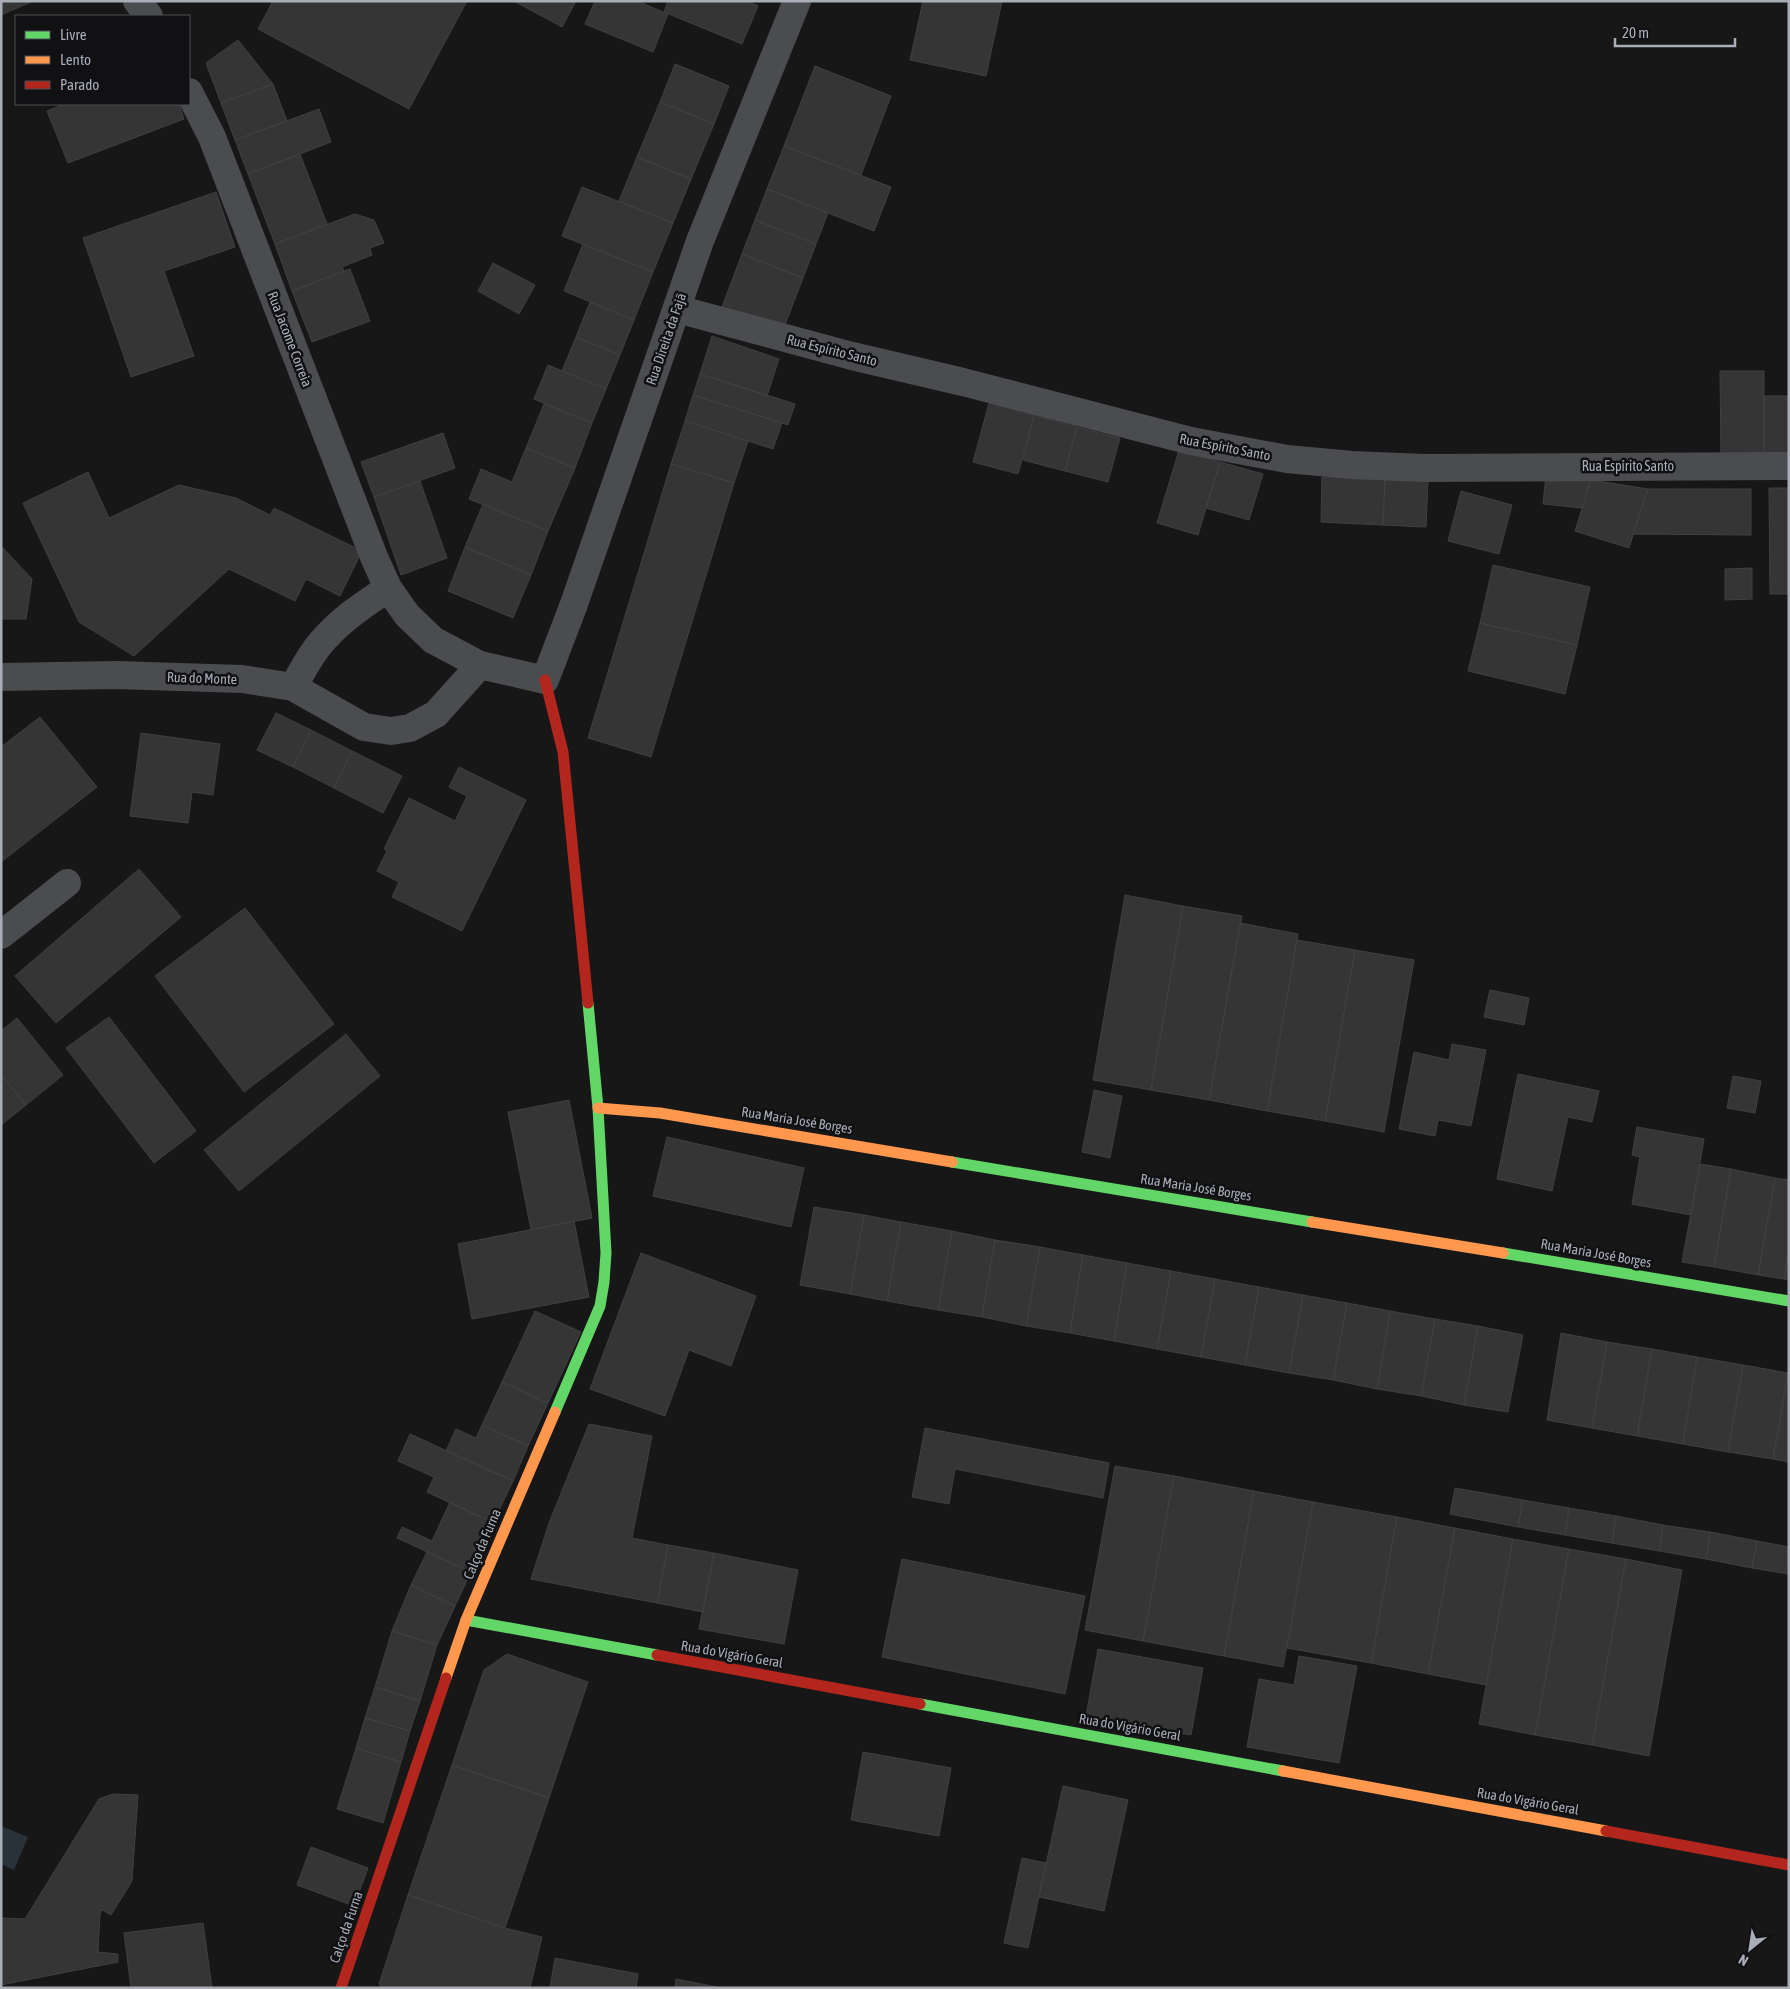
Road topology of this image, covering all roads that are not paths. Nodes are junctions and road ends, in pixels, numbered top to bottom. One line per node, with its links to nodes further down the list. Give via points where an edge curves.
1 (137, 1): 3 (street)
2 (798, 1): 5 (street, Rua Direita da Fajã, via 700,241)
3 (148, 15)
4 (190, 94): 7 (street, Rua Jacome Correia, via 212,138)
5 (676, 309): 6 (street, Rua Espírito Santo, via 1190,441 1287,459 1352,466 1424,468); 10 (street, Rua Direita da Fajã)
6 (1789, 466)
7 (388, 588): 8 (street, Rua Jacome Correia, via 407,615 433,640); 11 (street, via 353,612 329,634)
8 (480, 665): 10 (street, Rua Jacome Correia); 11 (street, Rua do Monte, via 436,714 410,728 391,731 364,728)
9 (1, 677): 11 (street, Rua do Monte, via 116,675 242,679)
10 (545, 680): 14 (street, Calço da Furna, via 563,752)
11 (293, 687)
12 (67, 882): 13 (street)
13 (1, 935)
14 (598, 1108): 15 (street, Rua Maria José Borges, via 660,1113); 16 (street, Calço da Furna, via 606,1253 600,1306)
15 (1789, 1301)
16 (466, 1620): 17 (street, Rua do Vigário Geral); 18 (street, Calço da Furna)
17 (1789, 1865)
18 (341, 1988)

